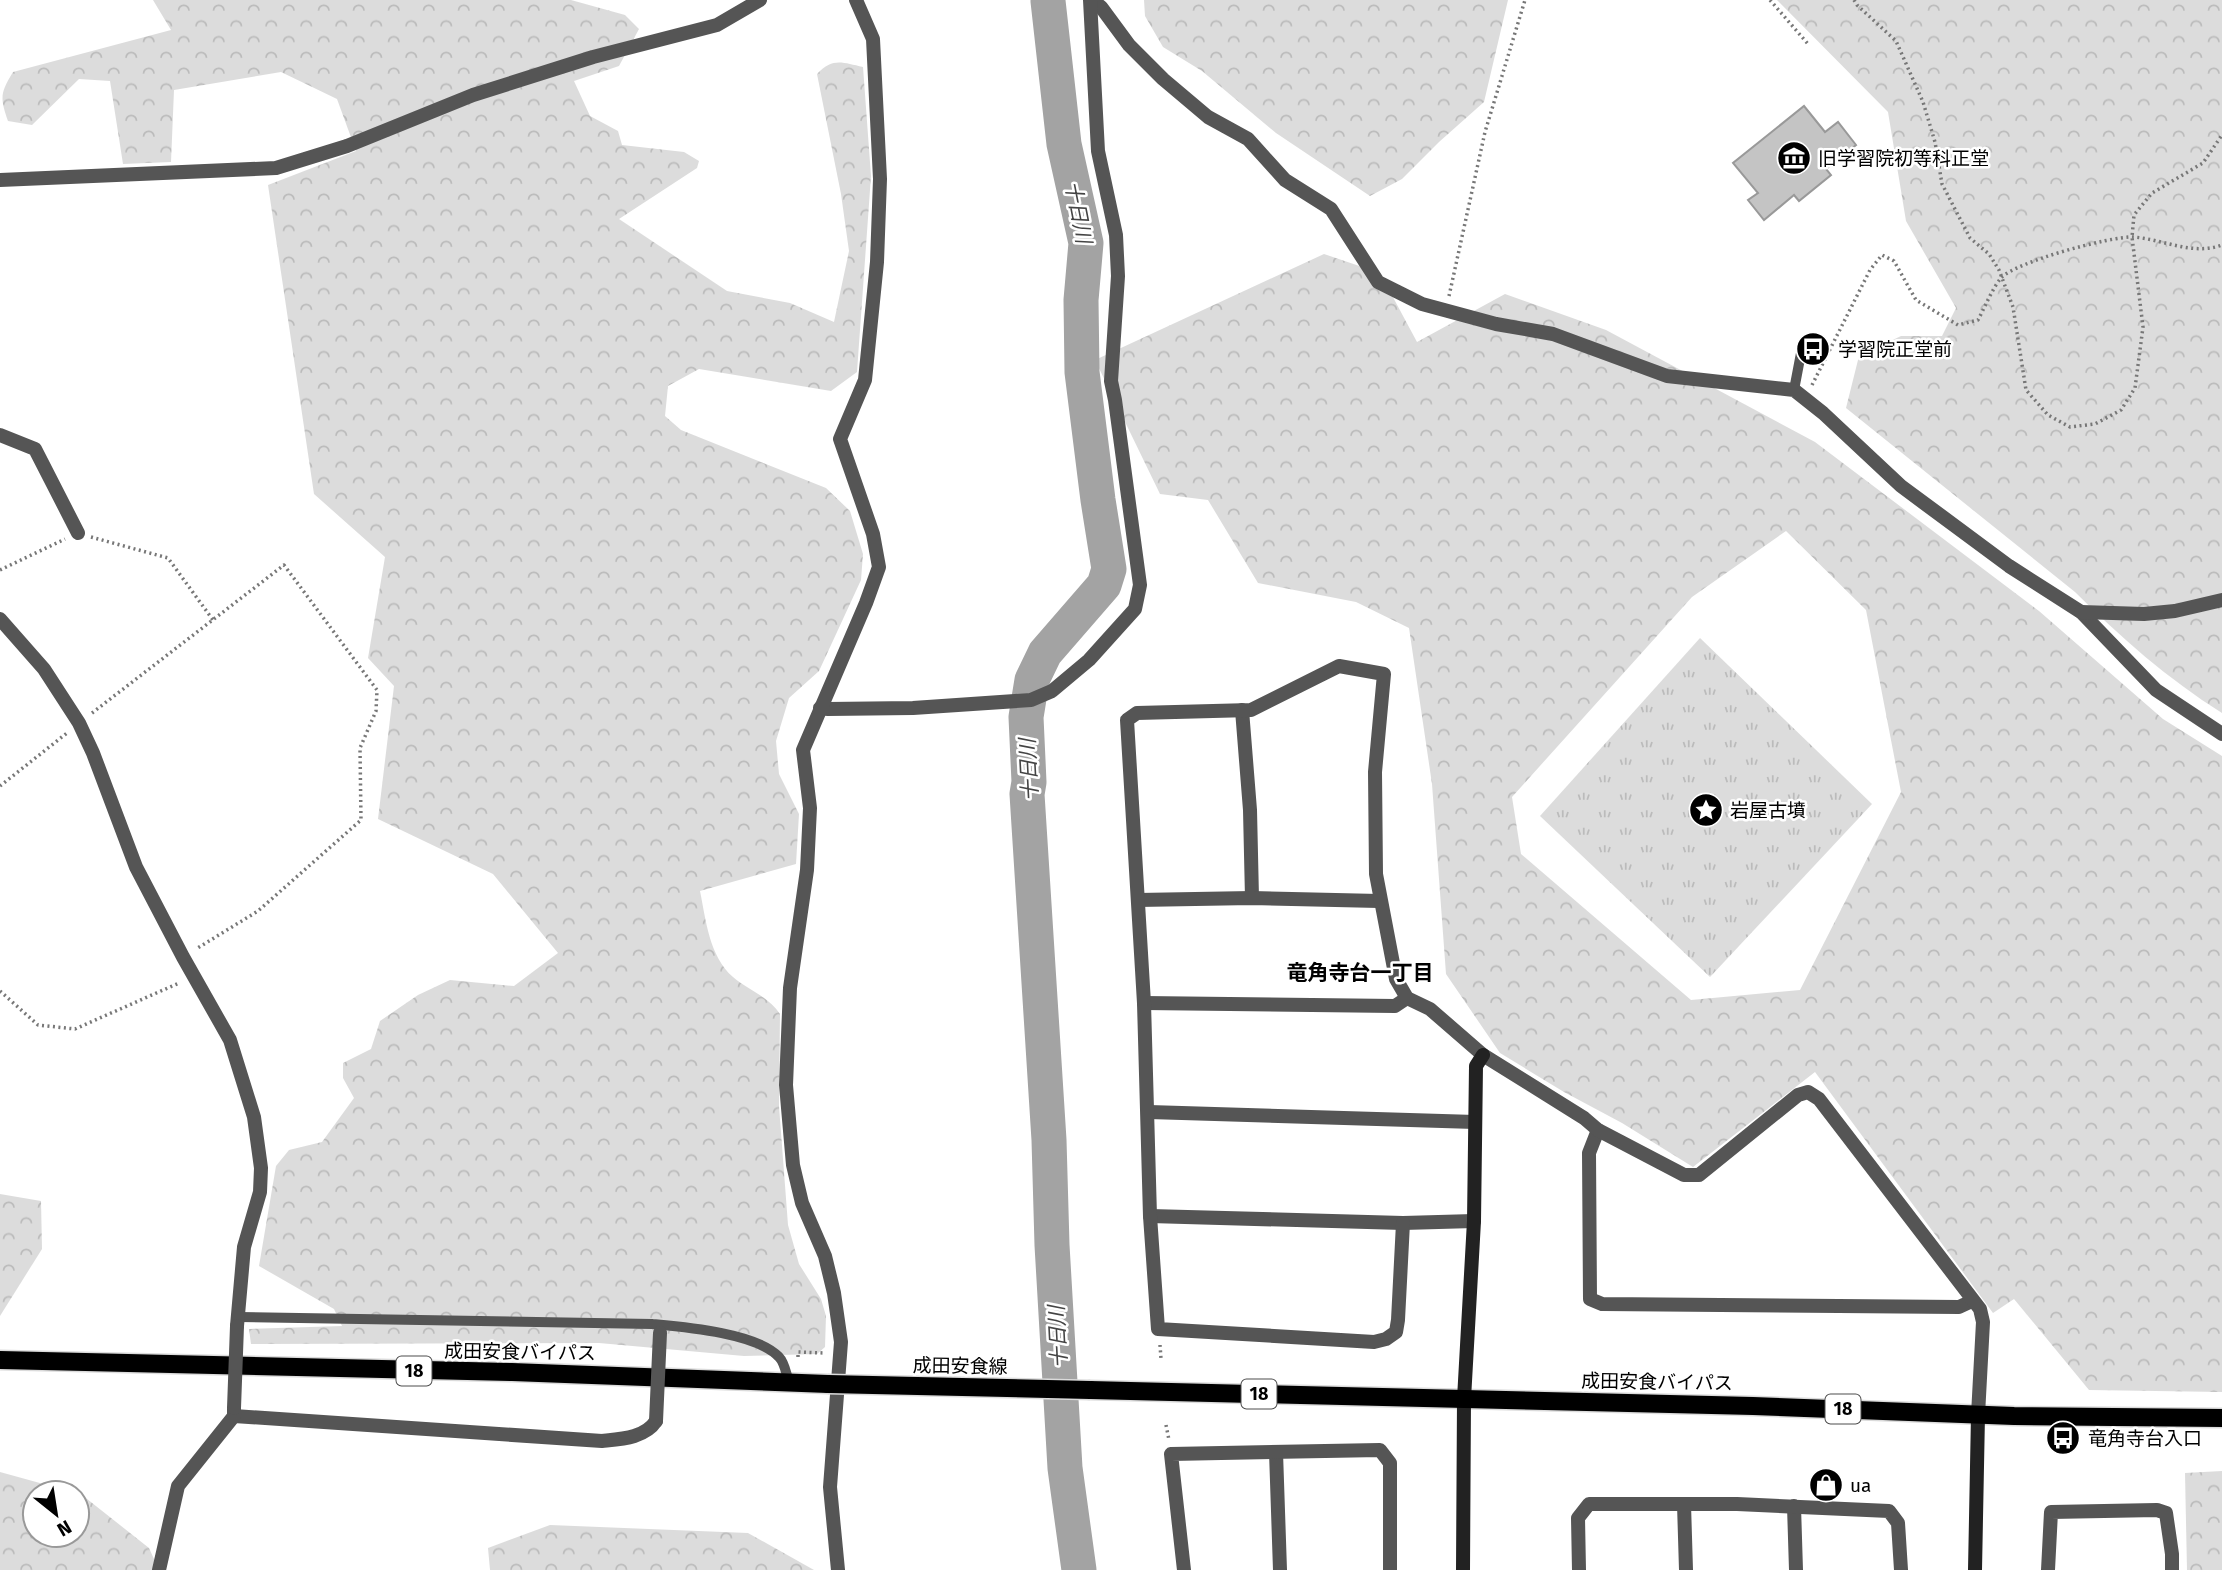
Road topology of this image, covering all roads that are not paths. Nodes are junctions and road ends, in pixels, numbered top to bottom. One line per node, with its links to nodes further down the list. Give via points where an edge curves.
1 (760, 0): 4 (street, via 717,26 581,60 276,168)
2 (856, 0): 12 (street, via 873,39 880,178 877,262 865,380 840,439 873,534 878,567)
3 (1091, 0): 6 (street, via 1163,79 1208,117 1248,139 1284,180 1331,209 1378,282 1422,304 1553,334 1667,376); 12 (street, via 1098,151 1116,234 1111,381 1140,585 1135,609 1089,660 1052,691 1031,700 914,708)
4 (0, 180)
5 (1802, 348): 6 (lane)
6 (1800, 395): 10 (street, via 1901,486 2009,566)
7 (0, 435): 8 (street, via 35,449)
8 (78, 533)
9 (2222, 600): 10 (street, via 2144,614)
10 (2081, 612): 14 (street, via 2156,690)
11 (0, 619): 28 (street, via 44,669 79,723 136,867 230,1040 260,1147 260,1192 244,1247)
12 (820, 708): 42 (street, via 803,750 810,808 808,857 790,988 786,1085 793,1165 802,1203 825,1256 841,1342 830,1487)
13 (1242, 710): 15 (street); 16 (street, via 1137,713 1127,720); 17 (street, via 1251,710 1339,666 1384,674 1375,772)
14 (2222, 734)
15 (1252, 898): 16 (street); 17 (street)
16 (1138, 900): 19 (street)
17 (1379, 901): 18 (street, via 1395,979)
18 (1407, 998): 19 (street, via 1395,1006); 20 (street, via 1430,1009)
19 (1144, 1003): 21 (street)
20 (1483, 1055): 22 (street, via 1476,1066); 23 (street)
21 (1149, 1112): 22 (street); 24 (street)
22 (1475, 1122): 25 (street)
23 (1598, 1130): 27 (street, via 1671,1170 1699,1175 1798,1095 1808,1092 1819,1098); 27 (street, via 1589,1153 1590,1299 1602,1304 1959,1307)
24 (1150, 1216): 26 (street); 26 (street, via 1158,1329 1374,1342 1396,1332)
25 (1474, 1221): 26 (street); 34 (street)
26 (1403, 1223)
27 (1972, 1301): 36 (street, via 1983,1322)
28 (238, 1321): 29 (lane); 35 (street, bridge)
29 (656, 1329): 31 (lane, via 710,1330 769,1348 782,1359); 35 (street, bridge, via 656,1421 632,1437 602,1440)
30 (0, 1360): 31 (main road, 成田安食バイパス / 18)
31 (789, 1382): 32 (main road, 成田安食バイパス / 18)
32 (828, 1384): 33 (main road, 成田安食線 / 18, bridge)
33 (1090, 1390): 34 (main road, 成田安食バイパス / 18)
34 (1464, 1399): 36 (main road, 成田安食バイパス / 18); 46 (street)
35 (234, 1412): 41 (street, via 178,1486)
36 (1978, 1415): 37 (main road, 成田安食バイパス / 18); 51 (street)
37 (2222, 1418)
38 (1276, 1452): 43 (street, via 1171,1454); 44 (street); 45 (street, via 1380,1450 1390,1463)
39 (1684, 1504): 40 (street); 47 (street, via 1589,1504 1578,1518); 48 (street)
40 (1794, 1506): 49 (street); 50 (street, via 1889,1511 1898,1523)
41 (159, 1570)
42 (838, 1570)
43 (1184, 1570)
44 (1280, 1570)
45 (1390, 1570)
46 (1463, 1570)
47 (1578, 1570)
48 (1686, 1570)
49 (1796, 1570)
50 (1900, 1570)
51 (1975, 1570)
52 (2048, 1570): 53 (street, via 2051,1512 2157,1510 2166,1513)
53 (2172, 1570)

